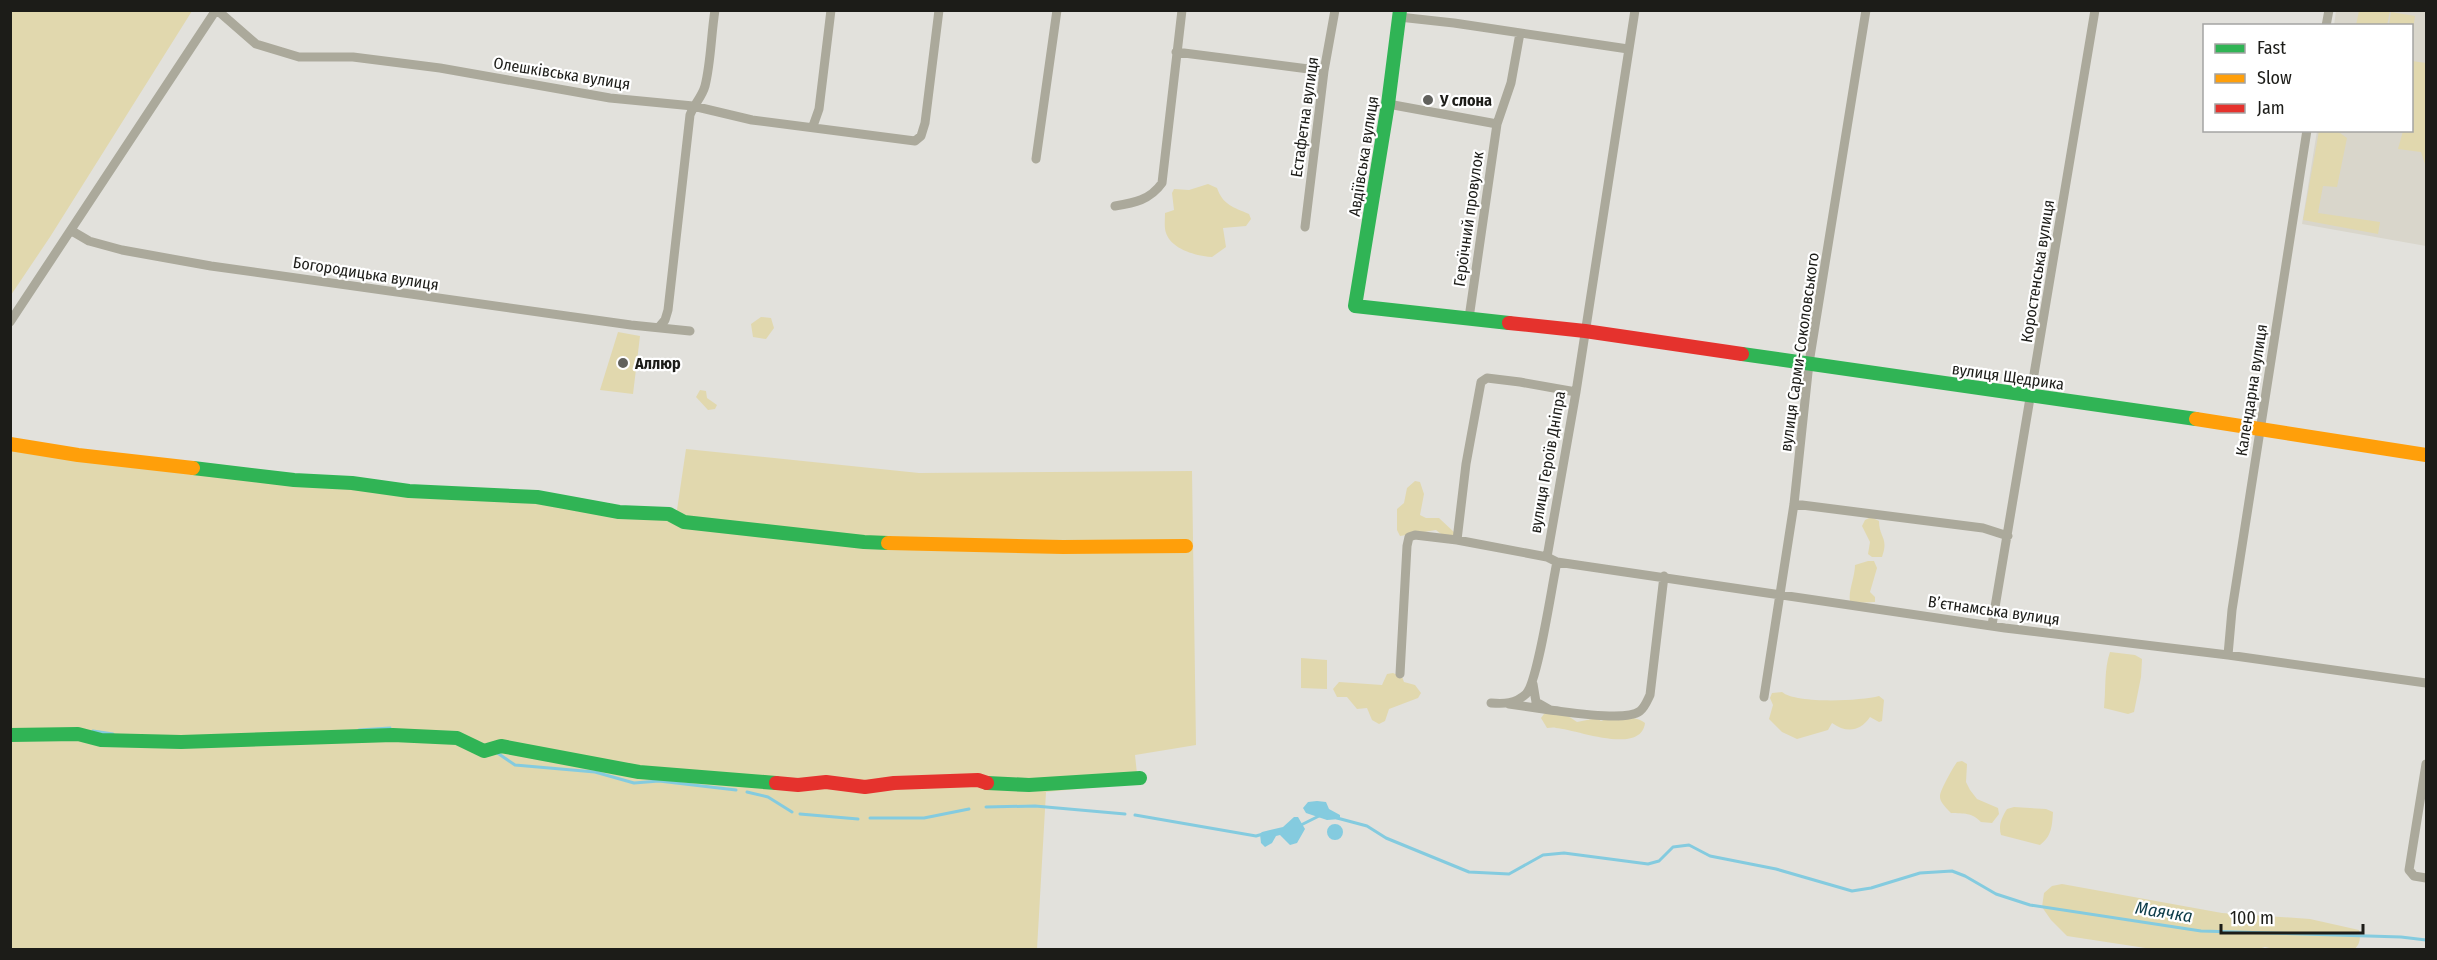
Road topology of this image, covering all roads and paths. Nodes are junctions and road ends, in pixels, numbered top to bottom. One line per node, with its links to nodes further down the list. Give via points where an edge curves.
1 (216, 10): 17 (street, Олешківська вулиця, via 256,44 300,57 353,57 610,98); 24 (street)
2 (715, 10): 17 (street, via 705,84)
3 (831, 10): 19 (street, via 819,109)
4 (939, 10): 19 (street, Олешківська вулиця, via 921,136 915,141)
5 (1057, 10): 21 (street)
6 (1182, 10): 14 (street)
7 (1335, 10): 15 (street, Естафетна вулиця)
8 (1635, 10): 13 (street, вулиця Героїв Дніпра)
9 (1866, 10): 30 (street, вулиця Сарми-Соколовського)
10 (2095, 10): 32 (street, Коростенська вулиця)
11 (1399, 14): 12 (street); 16 (street, Авдіївська вулиця)
12 (1520, 33): 13 (street); 18 (street, Героїчний провулок, via 1511,83)
13 (1628, 49): 29 (street, вулиця Героїв Дніпра)
14 (1176, 52): 15 (street); 22 (street, via 1162,183 1143,200)
15 (1324, 71): 23 (street, Естафетна вулиця)
16 (1388, 104): 18 (street); 25 (street, Авдіївська вулиця, via 1355,306)
17 (693, 105): 19 (street, Олешківська вулиця, via 752,120); 27 (street, via 668,310)
18 (1497, 123): 25 (street, Героїчний провулок)
19 (813, 126)
20 (2307, 132): 33 (street, Календарна вулиця)
21 (1036, 159)
22 (1115, 206)
23 (1305, 227)
24 (72, 231): 26 (street); 27 (street, Богородицька вулиця, via 89,241 122,250 211,266 631,326)
25 (1469, 318): 29 (street)
26 (10, 322)
27 (660, 326): 28 (street, Богородицька вулиця)
28 (690, 331)
29 (1585, 332): 30 (street, вулиця Щедрика); 31 (street, вулиця Героїв Дніпра)
30 (1809, 363): 32 (street, вулиця Щедрика); 36 (street, вулиця Сарми-Соколовського)
31 (1576, 392): 38 (street, via 1487,378 1481,382); 40 (street, вулиця Героїв Дніпра)
32 (2032, 396): 33 (street, вулиця Щедрика); 37 (street, Коростенська вулиця)
33 (2260, 428): 35 (street, вулиця Щедрика); 45 (street, Календарна вулиця)
34 (10, 444): 39 (street, via 294,480 537,497 618,512 669,514 684,522 864,542)
35 (2427, 455)
36 (1794, 504): 37 (street, via 1983,528); 43 (street, вулиця Сарми-Соколовського)
37 (2008, 536): 44 (street, Коростенська вулиця)
38 (1457, 540): 40 (street); 46 (street, via 1409,537)
39 (1186, 546)
40 (1547, 557): 41 (street, вулиця Героїв Дніпра)
41 (1557, 562): 42 (street, Вʼєтнамська вулиця); 47 (street)
42 (1665, 576): 43 (street, Вʼєтнамська вулиця); 52 (street, via 1650,695 1639,712 1620,716)
43 (1779, 594): 44 (street, Вʼєтнамська вулиця); 49 (street, вулиця Сарми-Соколовського)
44 (1992, 625): 45 (street, Вʼєтнамська вулиця)
45 (2228, 655): 48 (street, Вʼєтнамська вулиця)
46 (1400, 674)
47 (1533, 681): 51 (street, via 1526,694); 52 (street, via 1536,702)
48 (2427, 683)
49 (1764, 697)
50 (1491, 704): 51 (street)
51 (1509, 704): 52 (street)
52 (1550, 710)
53 (10, 735): 55 (street, via 78,734 101,740 181,742 393,735 457,738 484,751 501,746 639,772 740,782 826,782 865,787 904,782 978,780 991,785 1029,785)
54 (2427, 764): 56 (street, via 2409,870 2414,876)
55 (1140, 778)
56 (2427, 878)

